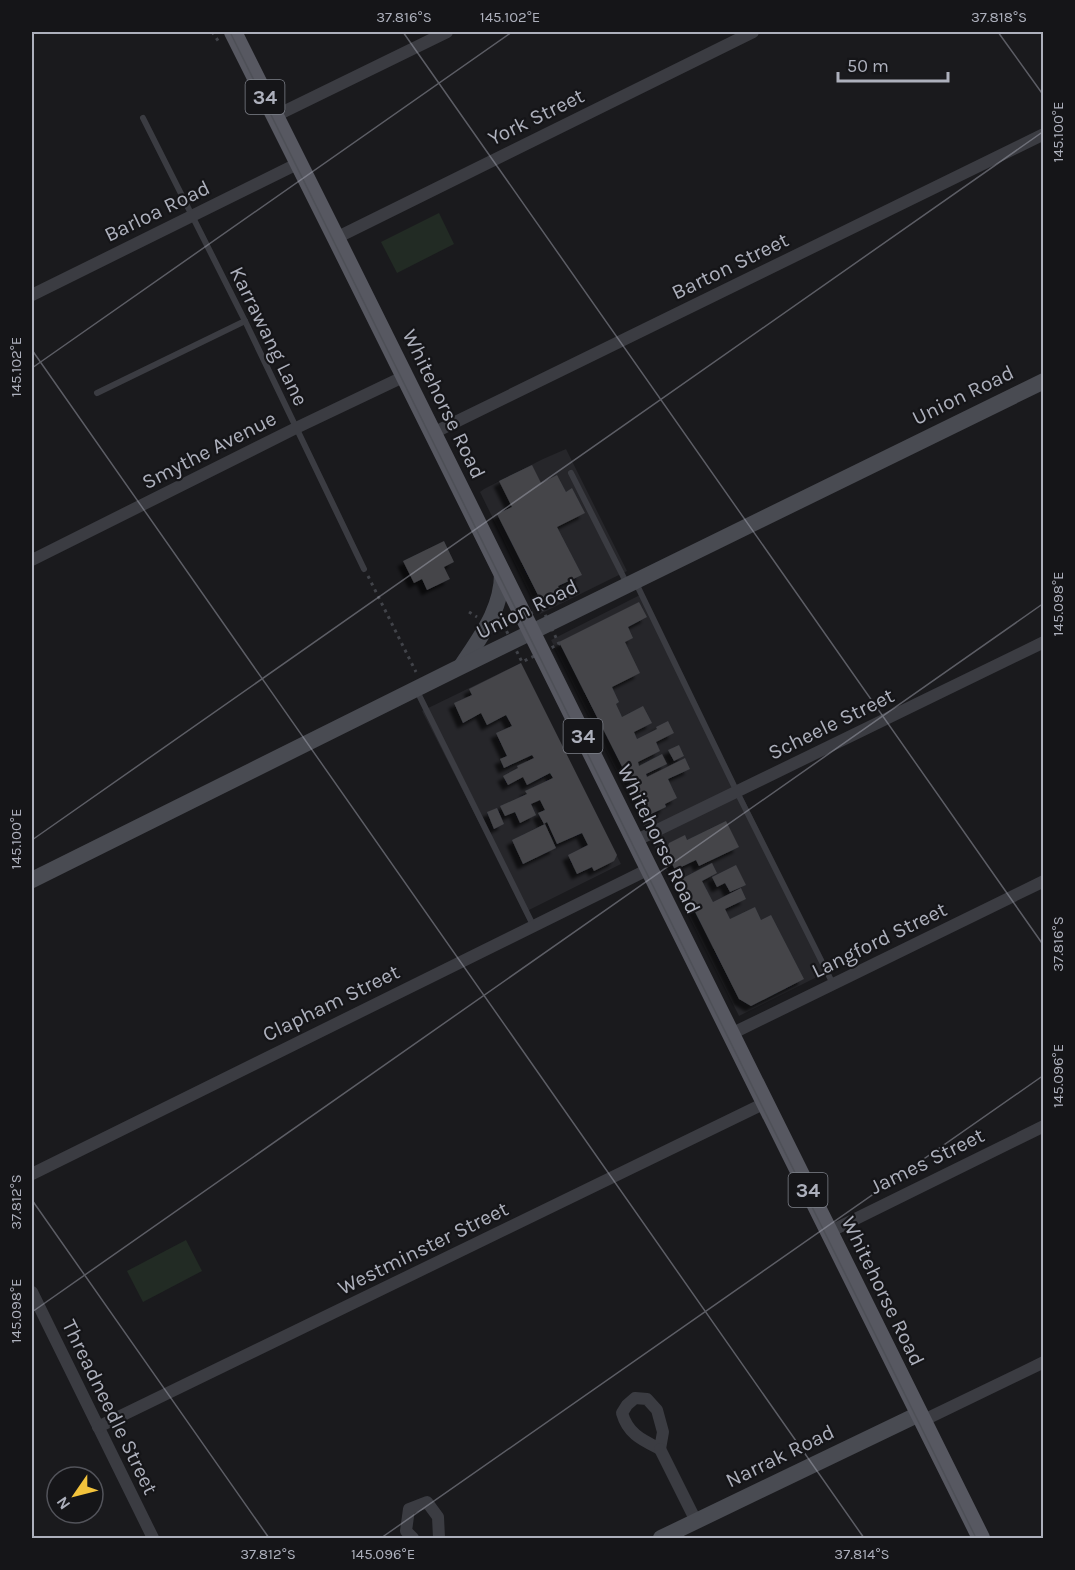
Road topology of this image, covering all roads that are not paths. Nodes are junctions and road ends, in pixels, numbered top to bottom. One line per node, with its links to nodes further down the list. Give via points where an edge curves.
1 (232, 32): 4 (main road, Whitehorse Road / 34)
2 (447, 32): 4 (street)
3 (753, 32): 9 (street, York Street)
4 (275, 116): 7 (main road, Whitehorse Road / 34)
5 (143, 118): 8 (lane, Karrawang Lane)
6 (1044, 134): 16 (street, Barton Street)
7 (299, 163): 8 (street, Barloa Road); 9 (main road, Whitehorse Road / 34)
8 (191, 216): 10 (street, Barloa Road); 11 (lane, Karrawang Lane)
9 (336, 238): 12 (main road, Whitehorse Road / 34)
10 (32, 295)
11 (244, 321): 14 (lane); 15 (lane, Karrawang Lane)
12 (405, 376): 15 (street, Smythe Avenue); 16 (main road, Whitehorse Road / 34)
13 (1044, 381): 21 (main road, Union Road)
14 (97, 393)
15 (296, 428): 18 (street, Smythe Avenue); 19 (lane, Karrawang Lane)
16 (433, 433): 20 (main road, Whitehorse Road / 34)
17 (571, 473): 21 (lane)
18 (32, 560)
19 (364, 569)
20 (502, 571): 22 (main road, Whitehorse Road / 34); 24 (main road, via 489,624)
21 (631, 582): 22 (main road, Union Road); 26 (lane)
22 (531, 631): 24 (main road, Union Road); 27 (main road, Whitehorse Road / 34)
23 (1044, 642): 26 (street, Scheele Street)
24 (461, 666): 25 (main road, Union Road)
25 (419, 687): 29 (main road, Union Road); 31 (lane)
26 (737, 792): 27 (street, Scheele Street); 32 (lane)
27 (635, 841): 28 (main road, Whitehorse Road / 34)
28 (649, 869): 31 (street, Clapham Street); 33 (main road, Whitehorse Road / 34)
29 (32, 880)
30 (1044, 881): 32 (street, Langford Street)
31 (533, 925): 36 (street, Clapham Street)
32 (834, 984): 33 (street, Langford Street)
33 (731, 1034): 34 (main road, Whitehorse Road / 34)
34 (765, 1103): 37 (main road, Whitehorse Road / 34); 41 (street, Westminster Street)
35 (1044, 1126): 37 (street, James Street)
36 (32, 1174)
37 (829, 1232): 40 (main road, Whitehorse Road / 34)
38 (32, 1293): 41 (street, Threadneedle Street)
39 (1044, 1362): 40 (street)
40 (921, 1418): 43 (main road, Narrak Road); 49 (main road, Whitehorse Road / 34)
41 (98, 1427): 45 (street, Threadneedle Street)
42 (660, 1449): 43 (street)
43 (696, 1521): 44 (main road, Narrak Road)
44 (682, 1534): 48 (main road, Narrak Road)
45 (153, 1539)
46 (413, 1539): 47 (street, via 406,1531 409,1509 427,1503 438,1517)
47 (440, 1539)
48 (661, 1539)
49 (981, 1539)

